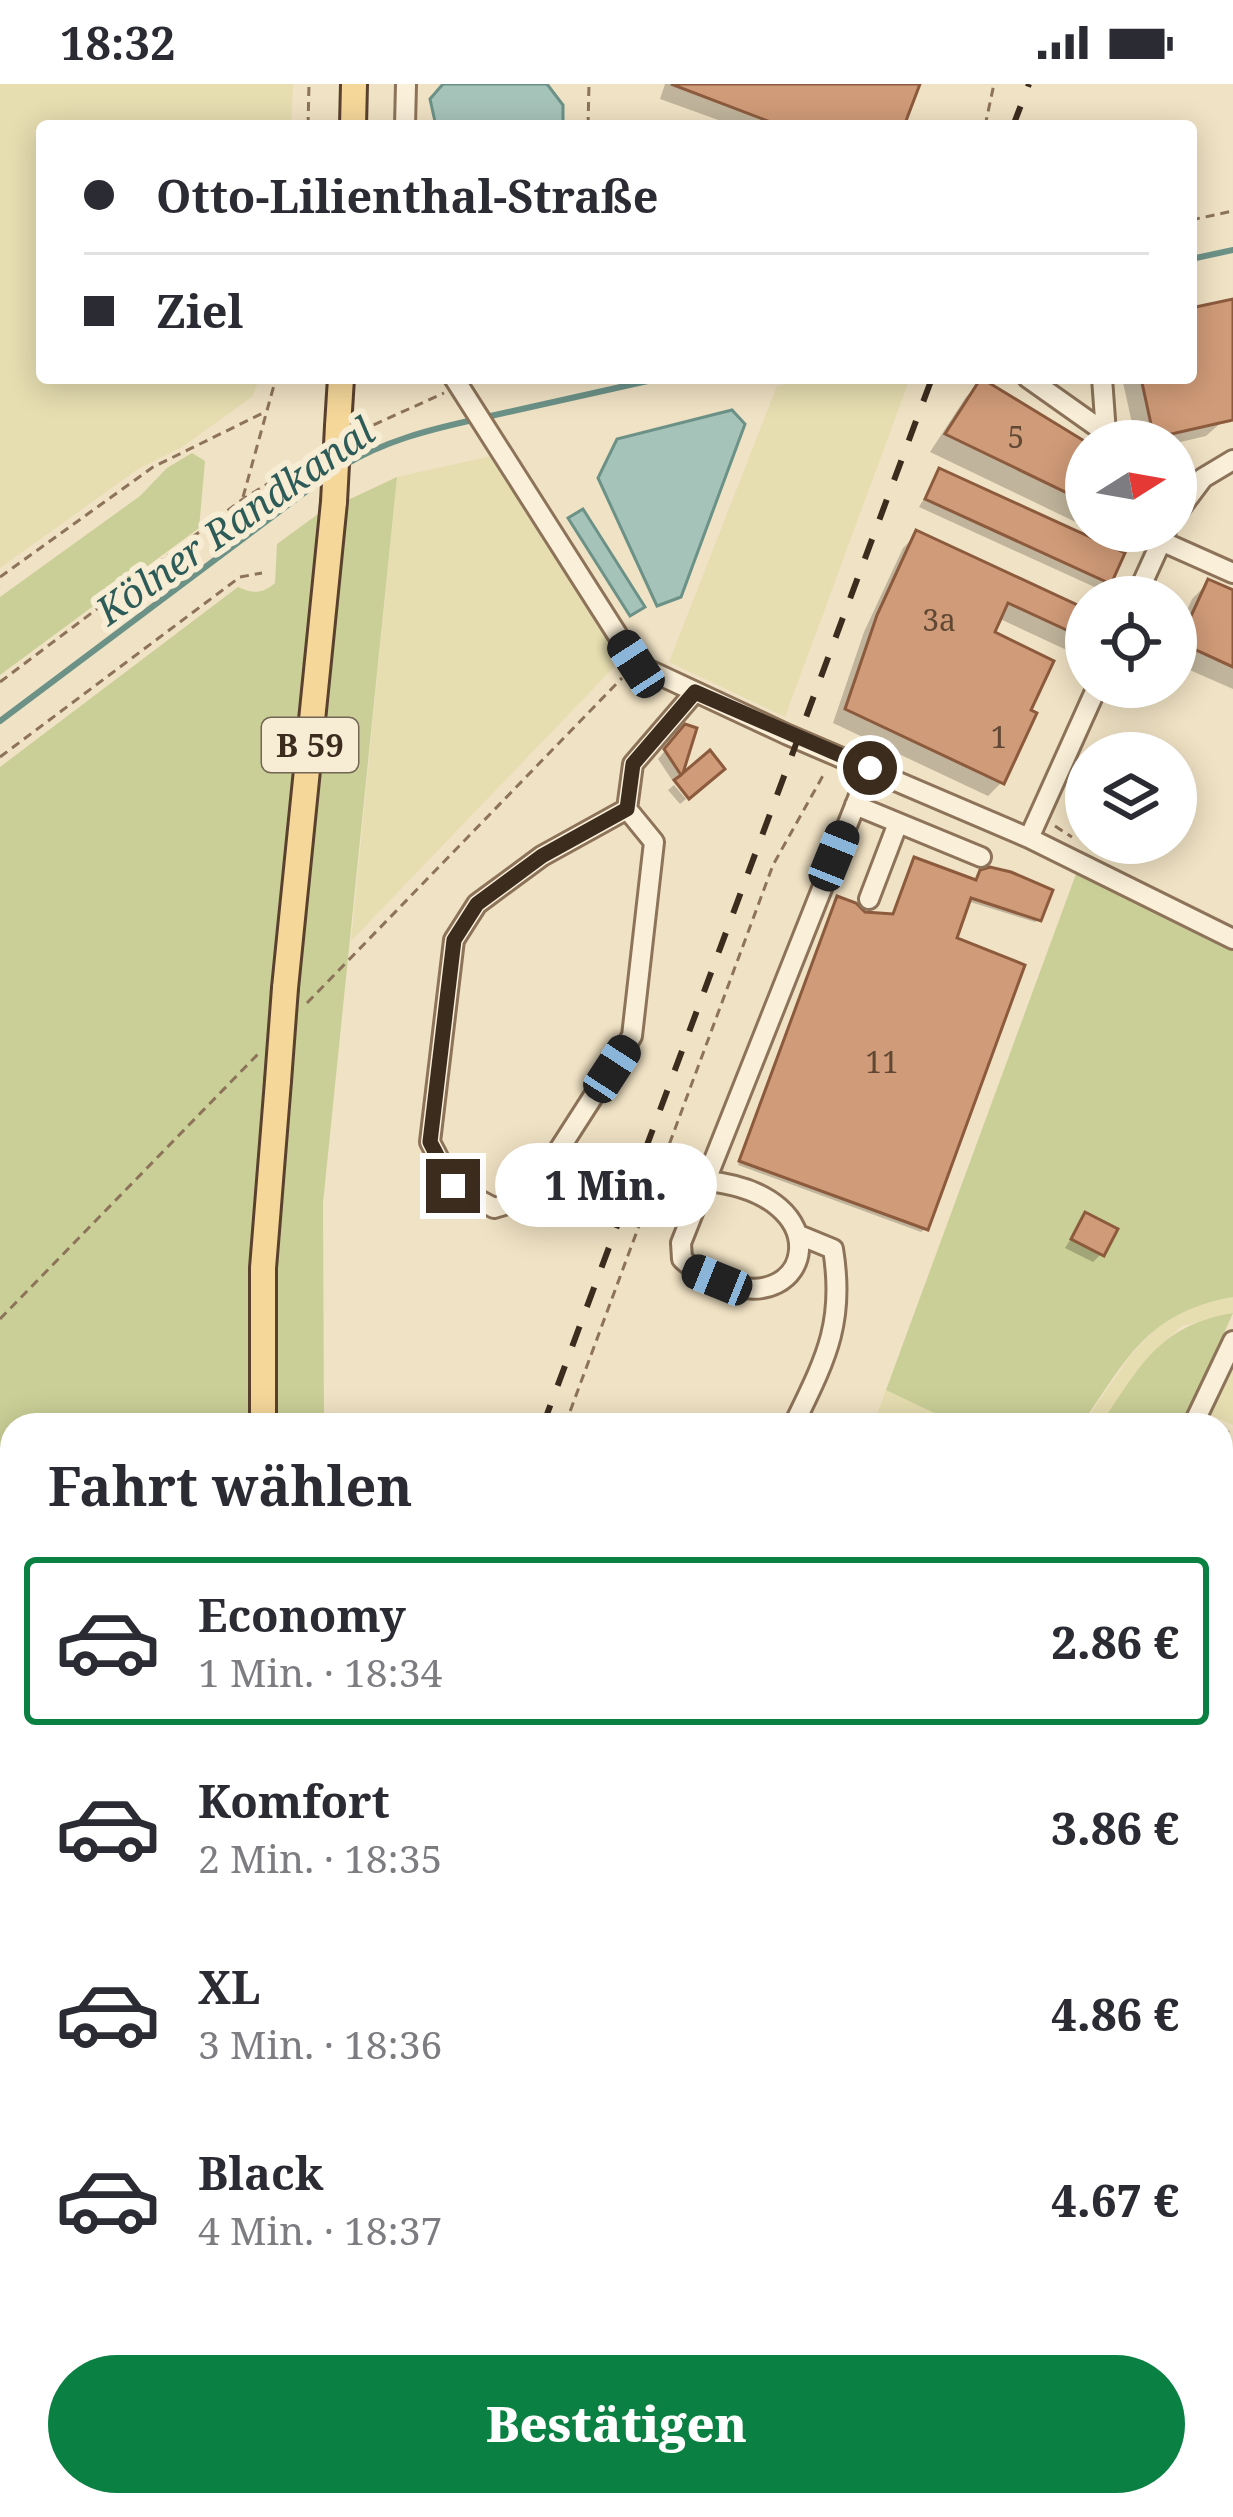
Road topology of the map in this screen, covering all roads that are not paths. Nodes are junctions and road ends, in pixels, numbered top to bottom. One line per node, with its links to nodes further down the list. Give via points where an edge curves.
1 (355, 84): 3 (main road)
2 (406, 84): 4 (street)
3 (353, 120)
4 (405, 120)
5 (341, 384): 28 (main road, B 59, bridge, via 263,1268)
6 (1037, 384): 9 (street)
7 (1103, 384): 10 (street)
8 (460, 389): 15 (street, via 636,664)
9 (1088, 420)
10 (1109, 420)
11 (1233, 460): 12 (street)
12 (1197, 482)
13 (1195, 552): 14 (street)
14 (1233, 572)
15 (695, 692): 17 (street); 19 (street, via 633,764)
16 (1088, 708): 21 (street)
17 (870, 768): 18 (street); 21 (street)
18 (855, 805): 20 (street); 25 (street)
19 (627, 809): 19 (street, via 477,904 454,940 430,1142 453,1186 494,1208 528,1198 632,1036 654,842)
20 (898, 823): 22 (street); 23 (street)
21 (1030, 838): 24 (street)
22 (981, 857)
23 (869, 899)
24 (1233, 939)
25 (707, 1181): 26 (street, via 770,1199); 26 (street, via 682,1243 682,1259 693,1270 762,1291 790,1273)
26 (799, 1235): 29 (street, via 833,1250 841,1293 825,1359)
27 (1233, 1341): 30 (street)
28 (263, 1413)
29 (799, 1413)
30 (1199, 1413)

